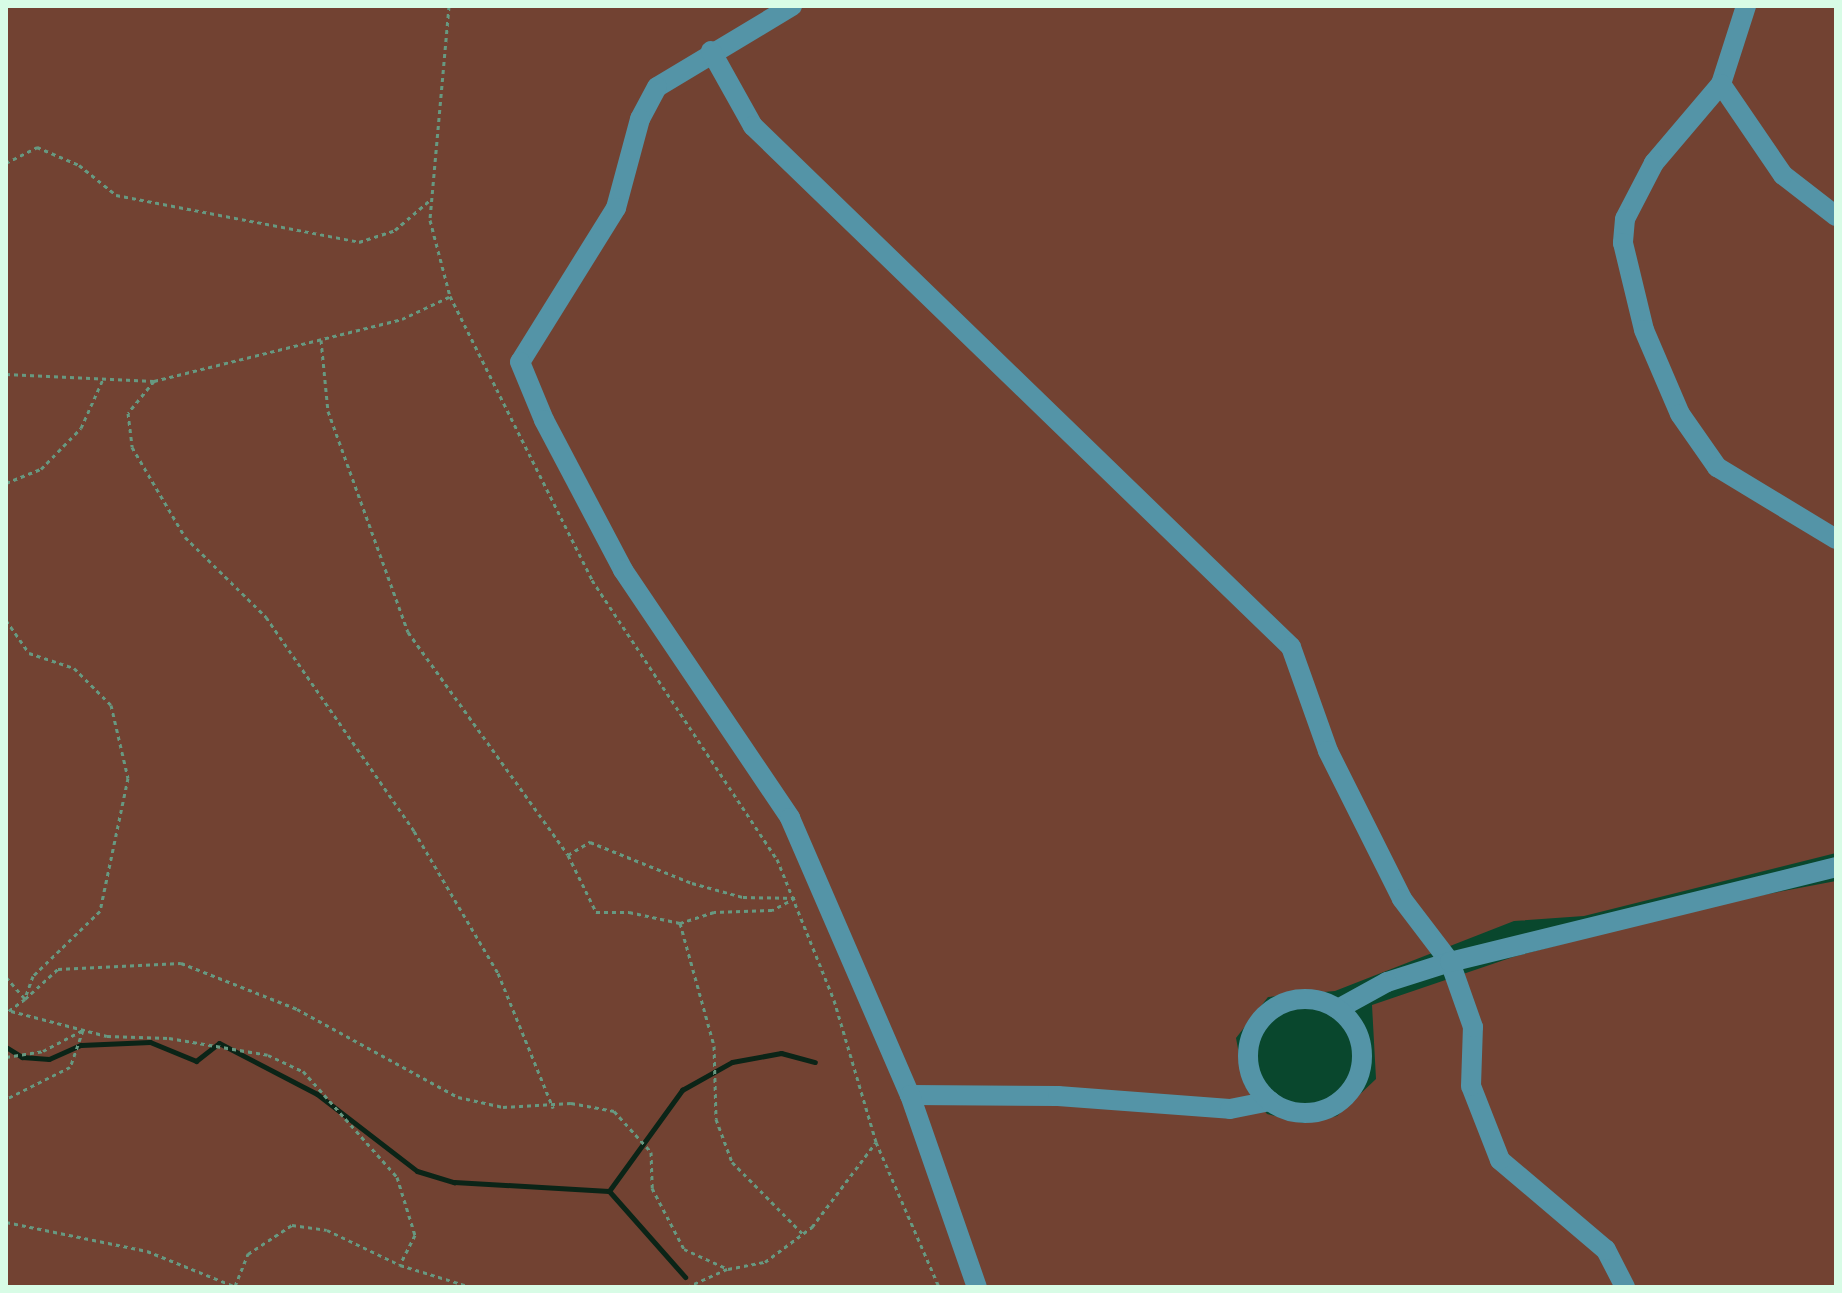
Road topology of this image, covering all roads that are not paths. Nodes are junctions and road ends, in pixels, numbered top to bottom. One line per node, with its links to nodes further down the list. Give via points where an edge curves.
1 (792, 6): 3 (lane)
2 (1746, 6): 4 (lane)
3 (711, 51): 8 (lane, via 753,126 1291,647 1328,751 1395,886); 10 (lane, via 657,87 640,119 616,208 520,362 623,570 790,818)
4 (1721, 84): 5 (lane, via 1783,175); 6 (lane, via 1654,163 1625,219 1626,277 1680,414 1717,467)
5 (1836, 216)
6 (1836, 539)
7 (1836, 867): 8 (lane)
8 (1450, 962): 9 (lane, via 1387,982); 13 (lane, via 1473,1027 1471,1086 1500,1160 1606,1250)
9 (1338, 1009): 11 (lane, via 1301,999 1266,1014 1251,1039 1249,1068); 11 (lane, via 1356,1029 1363,1055 1352,1090 1322,1111 1286,1110)
10 (910, 1095): 11 (lane, via 1058,1096 1230,1109); 12 (lane)
11 (1270, 1101)
12 (977, 1287)
13 (1625, 1287)

